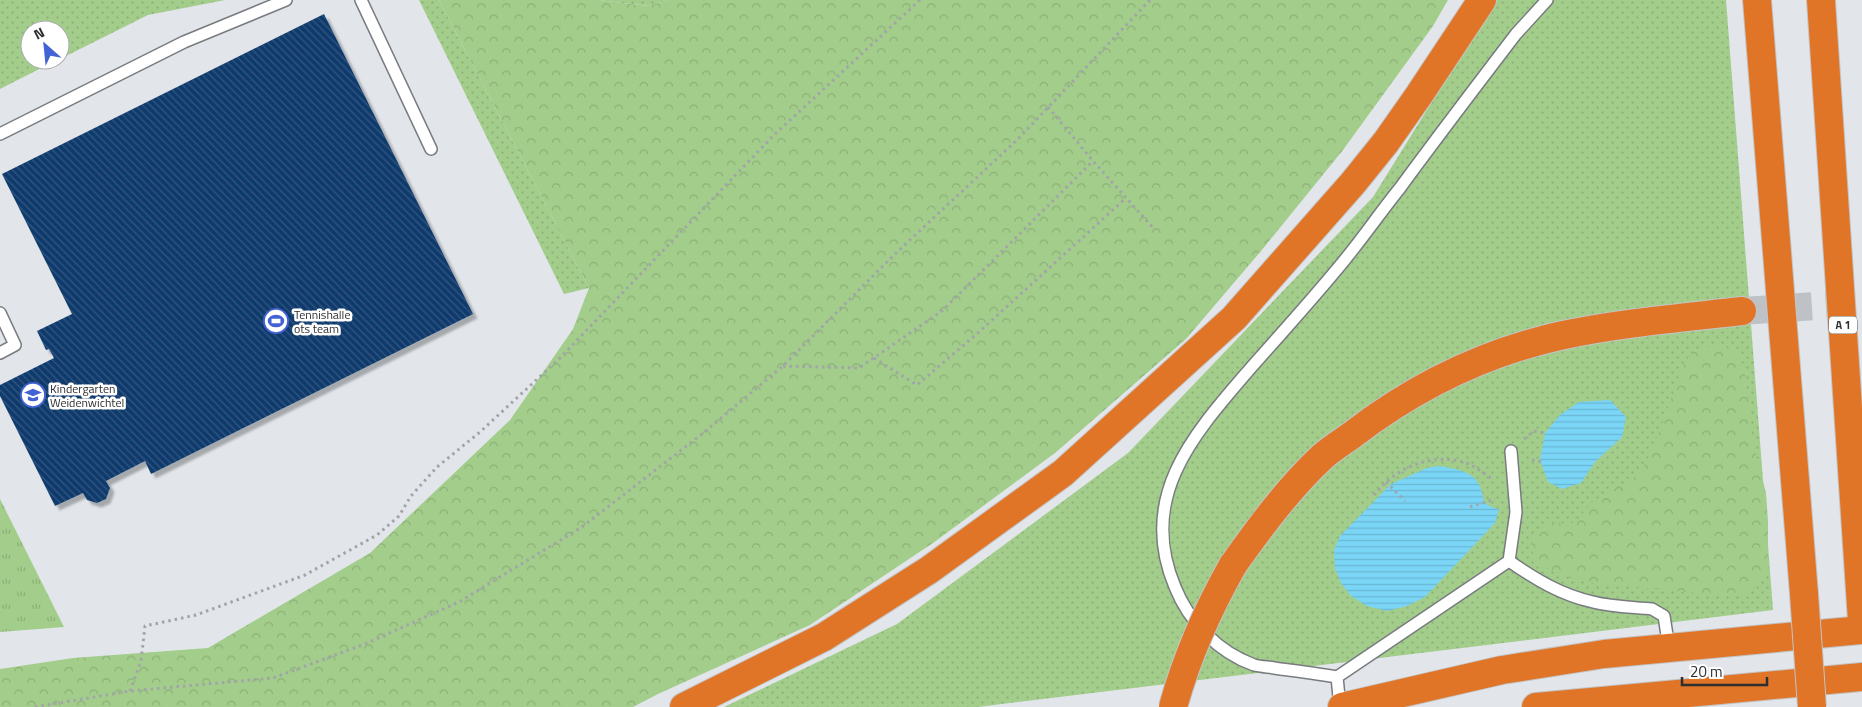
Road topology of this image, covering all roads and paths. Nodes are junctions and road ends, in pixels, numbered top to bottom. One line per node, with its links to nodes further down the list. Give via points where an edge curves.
1 (286, 0): 10 (lane, via 184,42)
2 (360, 0): 11 (lane)
3 (920, 0): 37 (path, via 774,135 559,359 437,467 411,496 399,516 377,535 305,575 196,616 145,626 142,661)
4 (1150, 0): 9 (path)
5 (1482, 0): 39 (highway, via 1408,111 1353,183 1234,318 1063,473 929,570 824,637)
6 (1547, 0): 35 (lane, via 1516,34 1340,266 1203,425 1179,464 1169,488 1163,514 1162,543 1168,570 1178,595 1206,635 1224,649 1255,665)
7 (1757, 0): 43 (highway, bridge)
8 (1821, 0): 32 (highway, A 1)
9 (1048, 107): 12 (path); 19 (path)
10 (0, 134)
11 (431, 149)
12 (1092, 161): 13 (path); 18 (path, via 942,311)
13 (1126, 198): 14 (path); 18 (path, via 917,385)
14 (1154, 230)
15 (1742, 311): 40 (highway, bridge, via 1558,336 1504,352 1429,384 1372,419 1323,457 1264,520 1216,596 1194,642)
16 (0, 313): 17 (lane, via 15,345)
17 (0, 353)
18 (874, 358): 19 (path, via 859,368)
19 (782, 366): 37 (path, via 702,434 582,527 458,602 365,644 273,678)
20 (1534, 431): 21 (path)
21 (1544, 433)
22 (1511, 451): 26 (lane)
23 (1532, 460): 24 (path)
24 (1542, 462)
25 (1386, 482): 26 (path, via 1410,466 1449,459 1469,464); 27 (path); 28 (path)
26 (1514, 492): 31 (lane, via 1516,512)
27 (1374, 495)
28 (1405, 501)
29 (1485, 502): 30 (path)
30 (1470, 507)
31 (1509, 561): 34 (lane, via 1546,585 1576,597 1659,612 1664,616); 35 (lane)
32 (1862, 621)
33 (1862, 630): 34 (highway)
34 (1669, 648): 41 (highway, via 1604,654 1502,670)
35 (1336, 676): 41 (lane)
36 (1862, 677): 42 (highway)
37 (130, 691): 38 (path)
38 (35, 707)
39 (684, 707)
40 (1173, 707)
41 (1341, 707)
42 (1536, 707)
43 (1812, 707)

